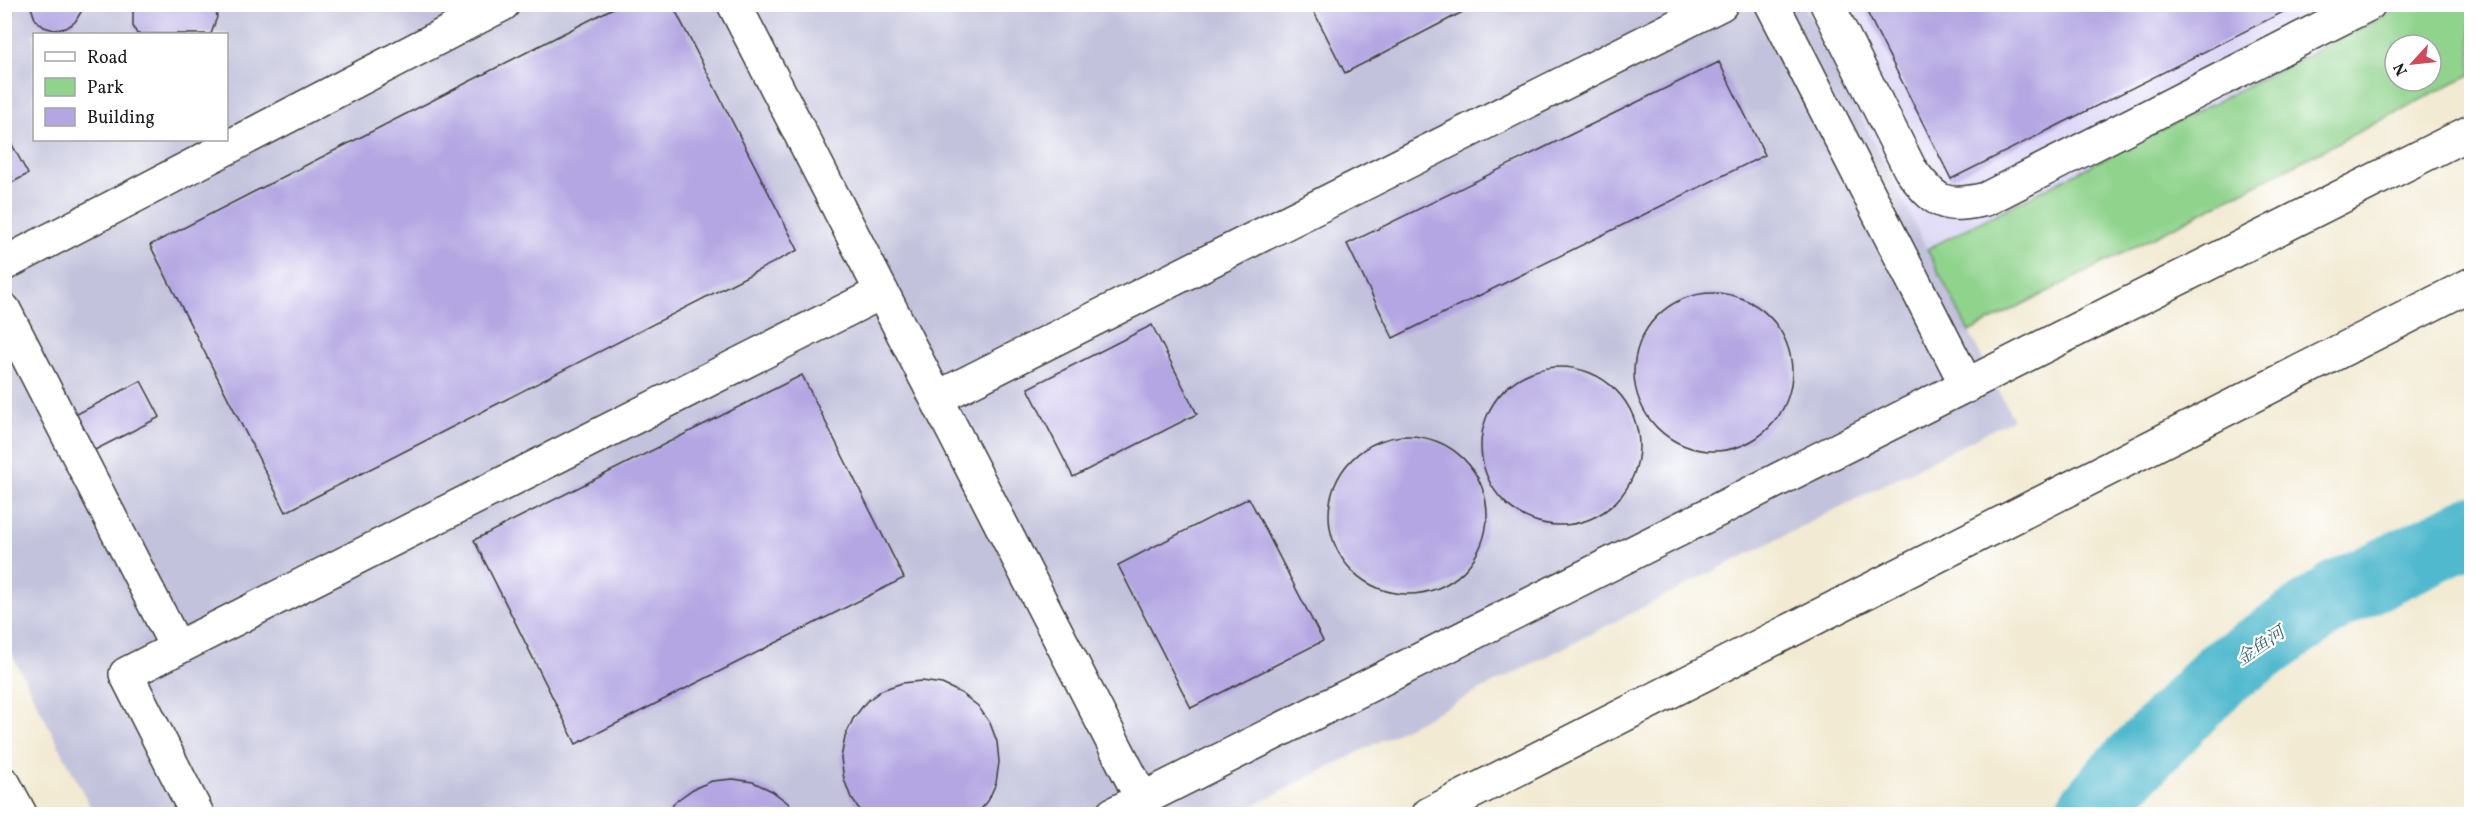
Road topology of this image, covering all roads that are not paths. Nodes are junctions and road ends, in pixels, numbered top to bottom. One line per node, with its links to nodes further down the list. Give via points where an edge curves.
1 (503, 4): 8 (street)
2 (734, 4): 10 (street)
3 (1720, 4): 13 (street)
4 (1772, 4): 12 (street)
5 (1827, 4): 6 (street, via 1910,169 1928,194 1945,204 1962,205 1986,199)
6 (2369, 4)
7 (2472, 131): 12 (street)
8 (4, 264)
9 (2472, 284): 20 (street)
10 (882, 292): 13 (street); 14 (street)
11 (4, 310): 14 (street)
12 (1967, 386): 16 (street)
13 (937, 398): 16 (street)
14 (177, 648): 18 (street, via 126,674)
15 (4, 784): 17 (street)
16 (1143, 799): 19 (street)
17 (20, 814)
18 (197, 814)
19 (1113, 814)
20 (1429, 814)

